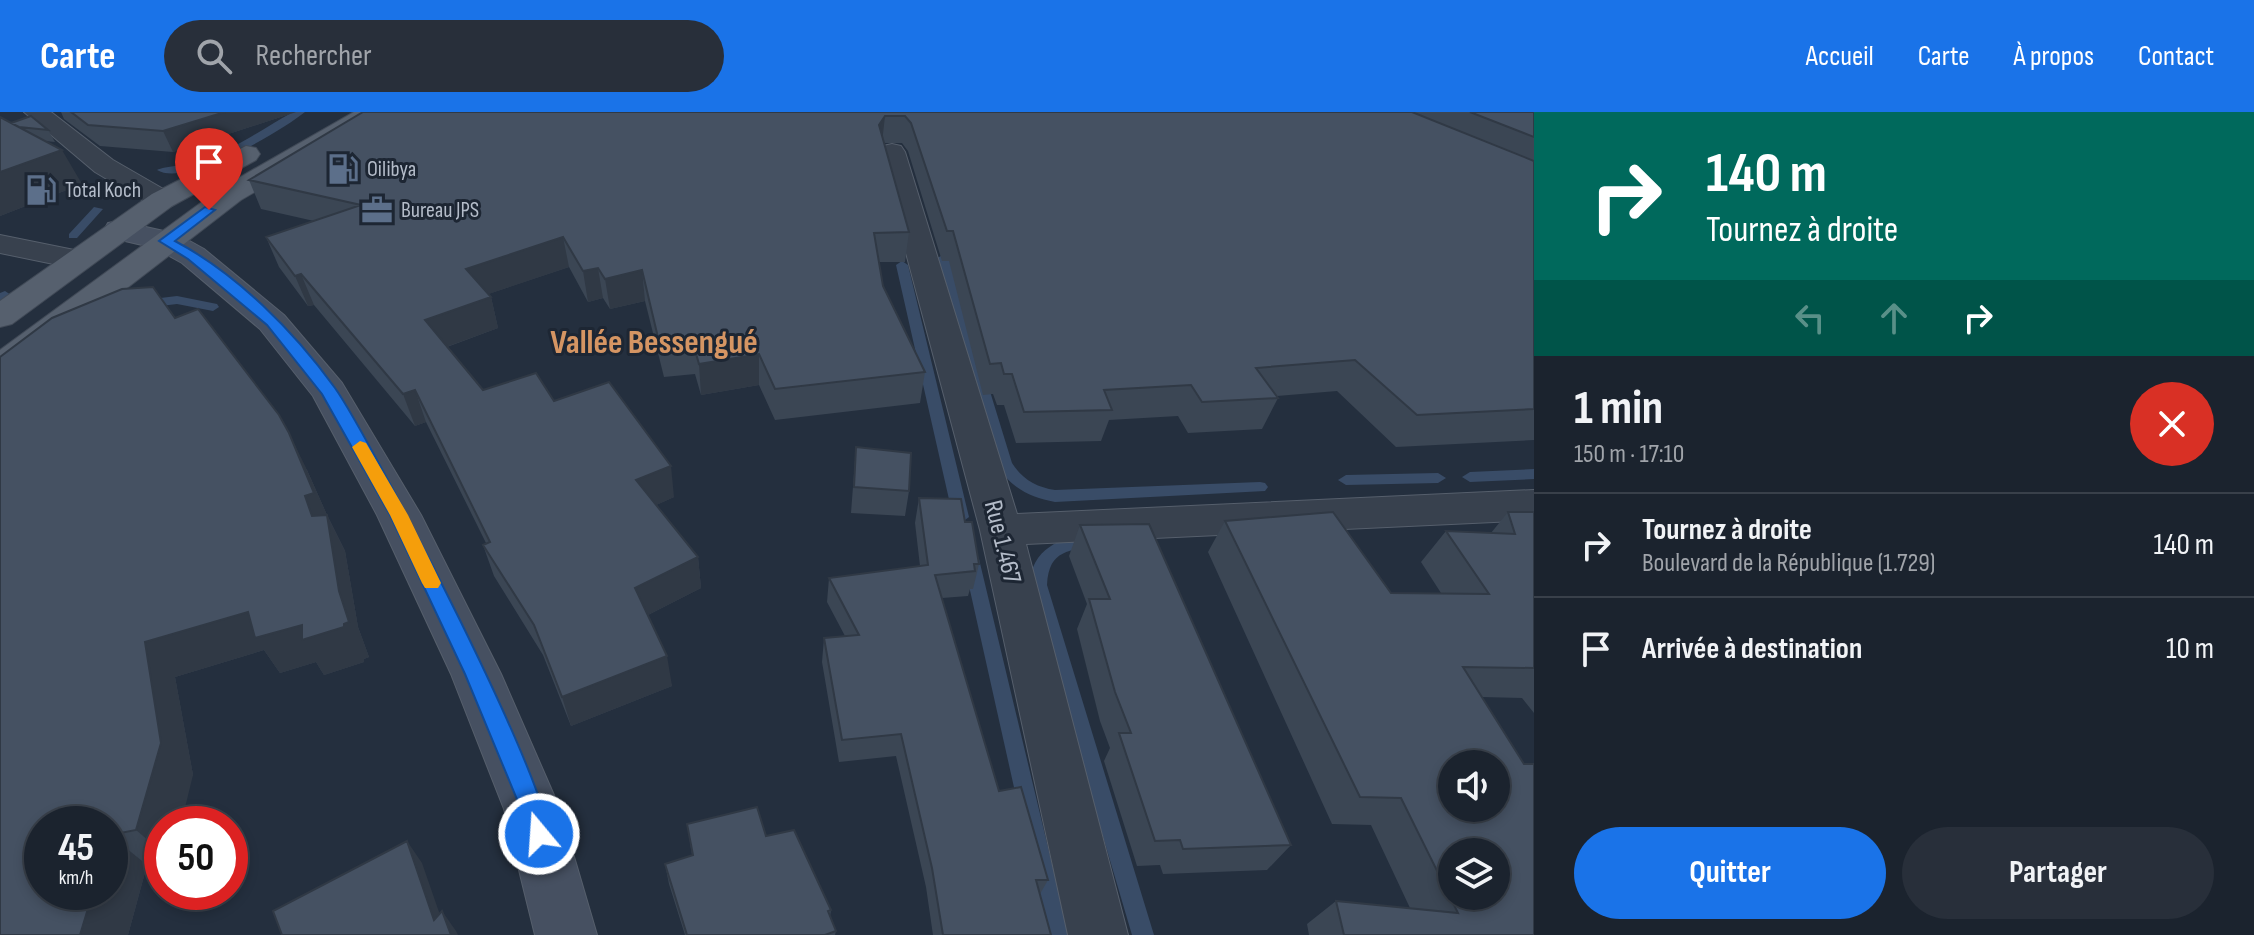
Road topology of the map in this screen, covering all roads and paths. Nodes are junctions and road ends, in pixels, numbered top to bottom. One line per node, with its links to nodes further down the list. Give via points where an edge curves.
1 (36, 112): 5 (street)
2 (373, 112): 5 (main road, via 231,194)
3 (270, 141): 5 (main road)
4 (892, 152): 12 (street, Rue 1.467)
5 (164, 221): 6 (main road); 10 (main road); 13 (main road, via 193,256 272,322 329,391 399,515 476,674 532,809)
6 (119, 230): 8 (main road)
7 (0, 244): 8 (street)
8 (78, 260): 9 (main road)
9 (0, 317)
10 (0, 368)
11 (1534, 505): 12 (street)
12 (1001, 530): 14 (street, Rue 1.467)
13 (566, 935)
14 (1098, 935)

